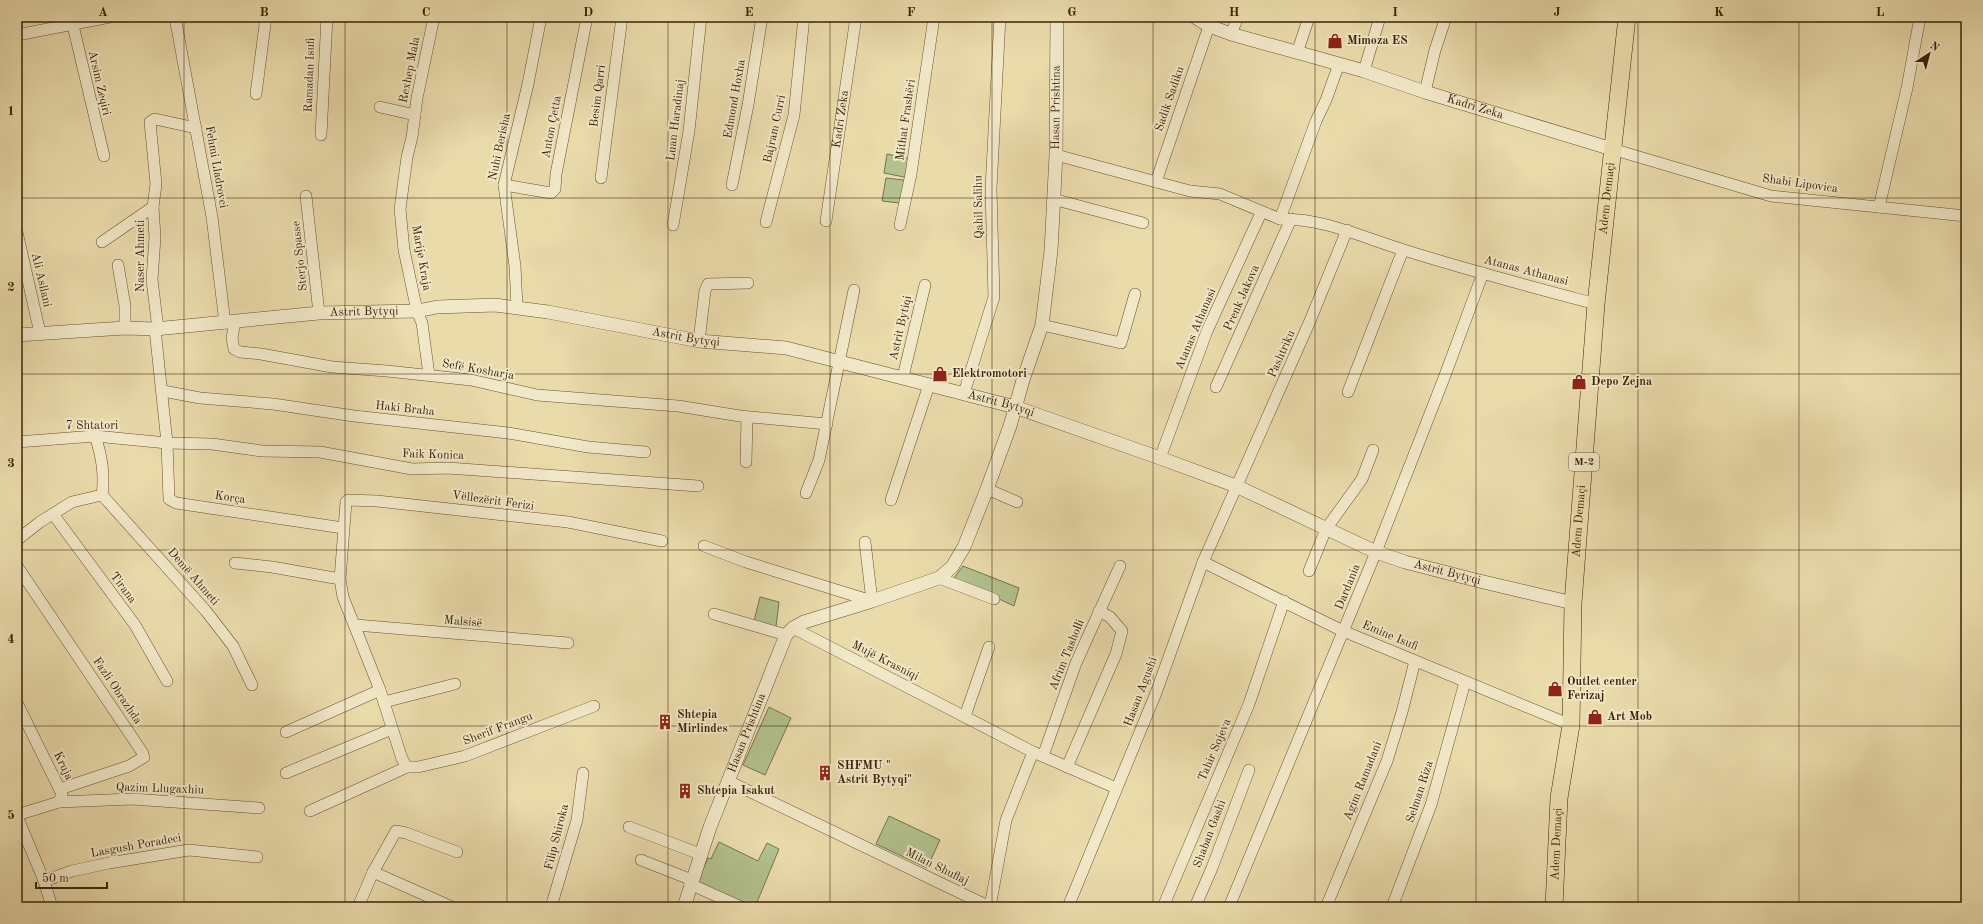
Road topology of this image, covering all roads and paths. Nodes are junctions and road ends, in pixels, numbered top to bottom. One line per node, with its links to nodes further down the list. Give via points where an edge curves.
1 (110, 17): 23 (street)
2 (176, 17): 34 (street, Fehmi Lladrovci)
3 (266, 17): 31 (street)
4 (327, 17): 35 (street, Ramadan Isufi)
5 (434, 17): 33 (street, Rexhep Mala)
6 (541, 17): 41 (street, Nuhi Berisha)
7 (587, 17): 41 (street, Anton Çetta, via 555,189 551,194)
8 (622, 17): 39 (street, Besim Qarri)
9 (701, 17): 53 (street, Luan Haradinaj, via 689,132)
10 (762, 17): 42 (street, Edmond Hoxha)
11 (804, 17): 51 (street, Bajram Curri, via 794,115)
12 (856, 17): 50 (street, Kadri Zeka)
13 (934, 17): 54 (street, Mithat Frashëri, via 911,174)
14 (1000, 17): 83 (street, Qahil Salihu, via 991,189 994,296)
15 (1057, 17): 37 (street, Hasan Prishtina)
16 (1194, 17): 24 (street, Kadri Zeka)
17 (1238, 17): 25 (street)
18 (1309, 17): 27 (street)
19 (1380, 17): 29 (street)
20 (1446, 17): 30 (street)
21 (1627, 17): 36 (main road, Adem Demaçi / M-2)
22 (1920, 17): 46 (street, via 1907,88)
23 (72, 21): 26 (street); 38 (street, Arsim Zeqiri)
24 (1209, 26): 25 (street, Kadri Zeka); 40 (street, Sadik Sadiku)
25 (1231, 34): 27 (street, Kadri Zeka)
26 (17, 35)
27 (1297, 53): 28 (street, Kadri Zeka)
28 (1339, 64): 29 (street, Kadri Zeka); 49 (street, via 1316,121)
29 (1364, 71): 30 (street, Kadri Zeka)
30 (1425, 92): 36 (street, Kadri Zeka)
31 (256, 94)
32 (380, 107): 33 (street, Rexhep Mala)
33 (416, 115): 67 (street, Marije Kraja, via 400,209 404,250)
34 (196, 128): 45 (street, Naser Ahmeti, via 155,119 150,122 156,184); 69 (street, Fehmi Lladrovci)
35 (321, 135)
36 (1612, 149): 46 (street, Shabi Lipovica, via 1771,196); 65 (main road, Adem Demaçi / M-2)
37 (1056, 155): 40 (street, Atanas Athanasi); 44 (street, Hasan Prishtina)
38 (104, 156)
39 (601, 178)
40 (1156, 182): 47 (street, Atanas Athanasi, via 1190,191 1220,194)
41 (504, 185): 66 (street, Nuhi Berisha, via 515,266)
42 (732, 185)
43 (306, 196): 68 (street, Sterjo Spasse)
44 (1054, 199): 52 (street); 70 (street, Hasan Prishtina)
45 (153, 207): 57 (street, Naser Ahmeti); 72 (street, Naser Ahmeti, via 155,237 152,280)
46 (1879, 207): 48 (street, Shabi Lipovica)
47 (1261, 212): 49 (street, Atanas Athanasi); 92 (street, Atanas Athanasi, via 1207,331)
48 (1966, 216)
49 (1286, 219): 55 (street, Atanas Athanasi); 80 (street, Prenk Jakova)
50 (826, 221)
51 (766, 222)
52 (1143, 223)
53 (673, 225)
54 (900, 225)
55 (1347, 230): 58 (street, Atanas Athanasi); 95 (street, Pashtriku, via 1310,321)
56 (17, 232): 73 (street, Ali Asllani)
57 (102, 242)
58 (1403, 250): 60 (street, Atanas Athanasi); 82 (street)
59 (118, 265): 71 (street, via 125,306)
60 (1483, 273): 65 (street, Atanas Athanasi); 108 (street, Dardania)
61 (748, 283): 75 (street, via 708,284)
62 (925, 285): 78 (street, Astrit Bytiqi)
63 (854, 290): 76 (street)
64 (1135, 294): 70 (street, via 1121,343)
65 (1596, 304): 119 (main road, Adem Demaçi / M-2)
66 (517, 307): 67 (street, Astrit Bytyqi, via 444,307); 75 (street, Astrit Bytyqi)
67 (417, 311): 68 (street, Astrit Bytyqi); 77 (street, via 422,323)
68 (320, 313): 69 (street, Astrit Bytyqi)
69 (230, 322): 72 (street, Astrit Bytyqi); 77 (street, Sefë Kosharja, via 232,343 234,349 240,352 332,367)
70 (1042, 325): 84 (street, Hasan Prishtina)
71 (125, 328): 72 (street, Astrit Bytyqi); 73 (street, Astrit Bytyqi)
72 (156, 329): 81 (street, Naser Ahmeti)
73 (40, 333): 74 (street, Astrit Bytyqi)
74 (17, 335)
75 (699, 341): 76 (street, Astrit Bytyqi, via 786,348)
76 (838, 361): 78 (street, Astrit Bytyqi); 86 (street)
77 (429, 375): 85 (street, Sefë Kosharja, via 471,380 537,395 678,406)
78 (903, 377): 79 (street, Astrit Bytyqi)
79 (929, 385): 83 (street, Astrit Bytyqi); 99 (street)
80 (1216, 387)
81 (163, 391): 89 (street, Naser Ahmeti); 91 (street, Haki Braha, via 200,398 273,404 508,433 588,447)
82 (1348, 392)
83 (964, 393): 84 (street, Astrit Bytyqi)
84 (1014, 407): 92 (street, Astrit Bytyqi); 96 (street, Hasan Prishtina)
85 (747, 417): 86 (street, Sefë Kosharja); 93 (street)
86 (827, 424): 97 (street, via 819,460)
87 (95, 436): 88 (street, 7 Shtatori); 89 (street, 7 Shtatori); 98 (street, via 101,453 104,479)
88 (17, 442)
89 (167, 443): 94 (street, Faik Konica, via 212,444 262,451 320,452 412,469 448,468); 102 (street, Korça, via 169,499 176,503)
90 (1373, 450): 103 (street, via 1362,479)
91 (645, 452)
92 (1160, 458): 95 (street, Astrit Bytyqi)
93 (746, 462)
94 (698, 486)
95 (1236, 486): 103 (street, Astrit Bytyqi); 109 (street, Hasan Agushi)
96 (987, 489): 100 (street); 114 (street, Hasan Prishtina, via 964,547 952,567)
97 (806, 493)
98 (102, 495): 101 (street, via 72,502); 131 (street, Demë Ahmeti, via 224,634 233,646)
99 (891, 500)
100 (1017, 502)
101 (53, 514): 104 (street); 128 (street, Tirana, via 135,625)
102 (343, 528): 105 (street, Vëllezërit Ferizi, via 348,500 451,508 516,518 568,522); 115 (street)
103 (1326, 529): 108 (street, Astrit Bytyqi); 113 (street)
104 (17, 540)
105 (662, 541)
106 (865, 542): 117 (street)
107 (704, 546): 117 (street, via 746,562)
108 (1376, 552): 119 (street, Astrit Bytyqi, via 1440,571); 123 (street, Dardania)
109 (1203, 562): 118 (street, Emine Isufi); 147 (street, Hasan Agushi, via 1156,693)
110 (236, 563): 115 (street)
111 (17, 566): 148 (street, Fazli Obrazhda, via 144,757 129,766)
112 (1120, 566): 120 (street, Afrim Tasholli)
113 (1309, 571)
114 (939, 578): 116 (street); 117 (street, Hasan Prishtina)
115 (340, 579): 122 (street, via 343,597)
116 (994, 599)
117 (872, 601): 124 (street, Hasan Prishtina, via 804,622)
118 (1284, 601): 123 (street, Emine Isufi); 168 (street, Tahir Sojeva, via 1249,704)
119 (1573, 603): 137 (main road, Adem Demaçi / M-2)
120 (1099, 611): 140 (street, Afrim Tasholli); 142 (street, via 1110,617 1122,631 1116,654)
121 (714, 614): 124 (street)
122 (356, 625): 125 (street, Malsisë); 132 (street)
123 (1344, 631): 127 (street, Emine Isufi); 170 (street, Dardania)
124 (790, 632): 136 (street, Mujë Krasniqi); 146 (street, Hasan Prishtina)
125 (568, 643)
126 (989, 646): 136 (street)
127 (1415, 661): 129 (street, Emine Isufi); 171 (street, Agim Ramadani, via 1387,761)
128 (167, 681)
129 (1465, 682): 137 (street, Emine Isufi); 172 (street, Selman Riza, via 1431,805)
130 (455, 684): 133 (street)
131 (252, 685)
132 (380, 690): 133 (street); 139 (street)
133 (384, 702): 138 (street)
134 (17, 703): 148 (street, Kruja)
135 (594, 706): 141 (street, Sherif Frangu, via 465,756 418,767)
136 (965, 716): 140 (street, Mujë Krasniqi)
137 (1571, 725): 173 (main road, Adem Demaçi / M-2, via 1559,798)
138 (392, 730): 141 (street); 145 (street)
139 (286, 732)
140 (1038, 754): 142 (street, Mujë Krasniqi); 146 (street, Milan Shuflaj, via 1006,820 990,907)
141 (407, 767): 151 (street, Sherif Frangu)
142 (1067, 767): 147 (street, Mujë Krasniqi)
143 (1249, 770): 169 (street, Shaban Gashi)
144 (583, 772): 164 (street, Filip Shiroka, via 577,820)
145 (286, 773)
146 (728, 781): 155 (street, Hasan Prishtina)
147 (1116, 788): 167 (street, Hasan Agushi)
148 (60, 790): 149 (street, Kruja, via 62,794)
149 (59, 802): 150 (street, Qazim Llugaxhiu, via 132,799); 152 (street)
150 (259, 808)
151 (310, 811)
152 (17, 816): 159 (street)
153 (629, 827): 155 (street)
154 (456, 852): 158 (street, via 396,831)
155 (700, 854): 160 (street, Hasan Prishtina)
156 (257, 857): 159 (street, Lasgush Poradeci, via 188,850 109,863 72,871)
157 (641, 860): 160 (street)
158 (373, 872): 162 (street); 163 (street)
159 (44, 881): 161 (street)
160 (691, 882): 165 (street, Hasan Prishtina); 166 (street)
161 (52, 907)
162 (358, 907)
163 (452, 907)
164 (551, 907)
165 (684, 907)
166 (741, 907)
167 (1068, 907)
168 (1163, 907)
169 (1195, 907)
170 (1229, 907)
171 (1326, 907)
172 (1392, 907)
173 (1554, 907)

